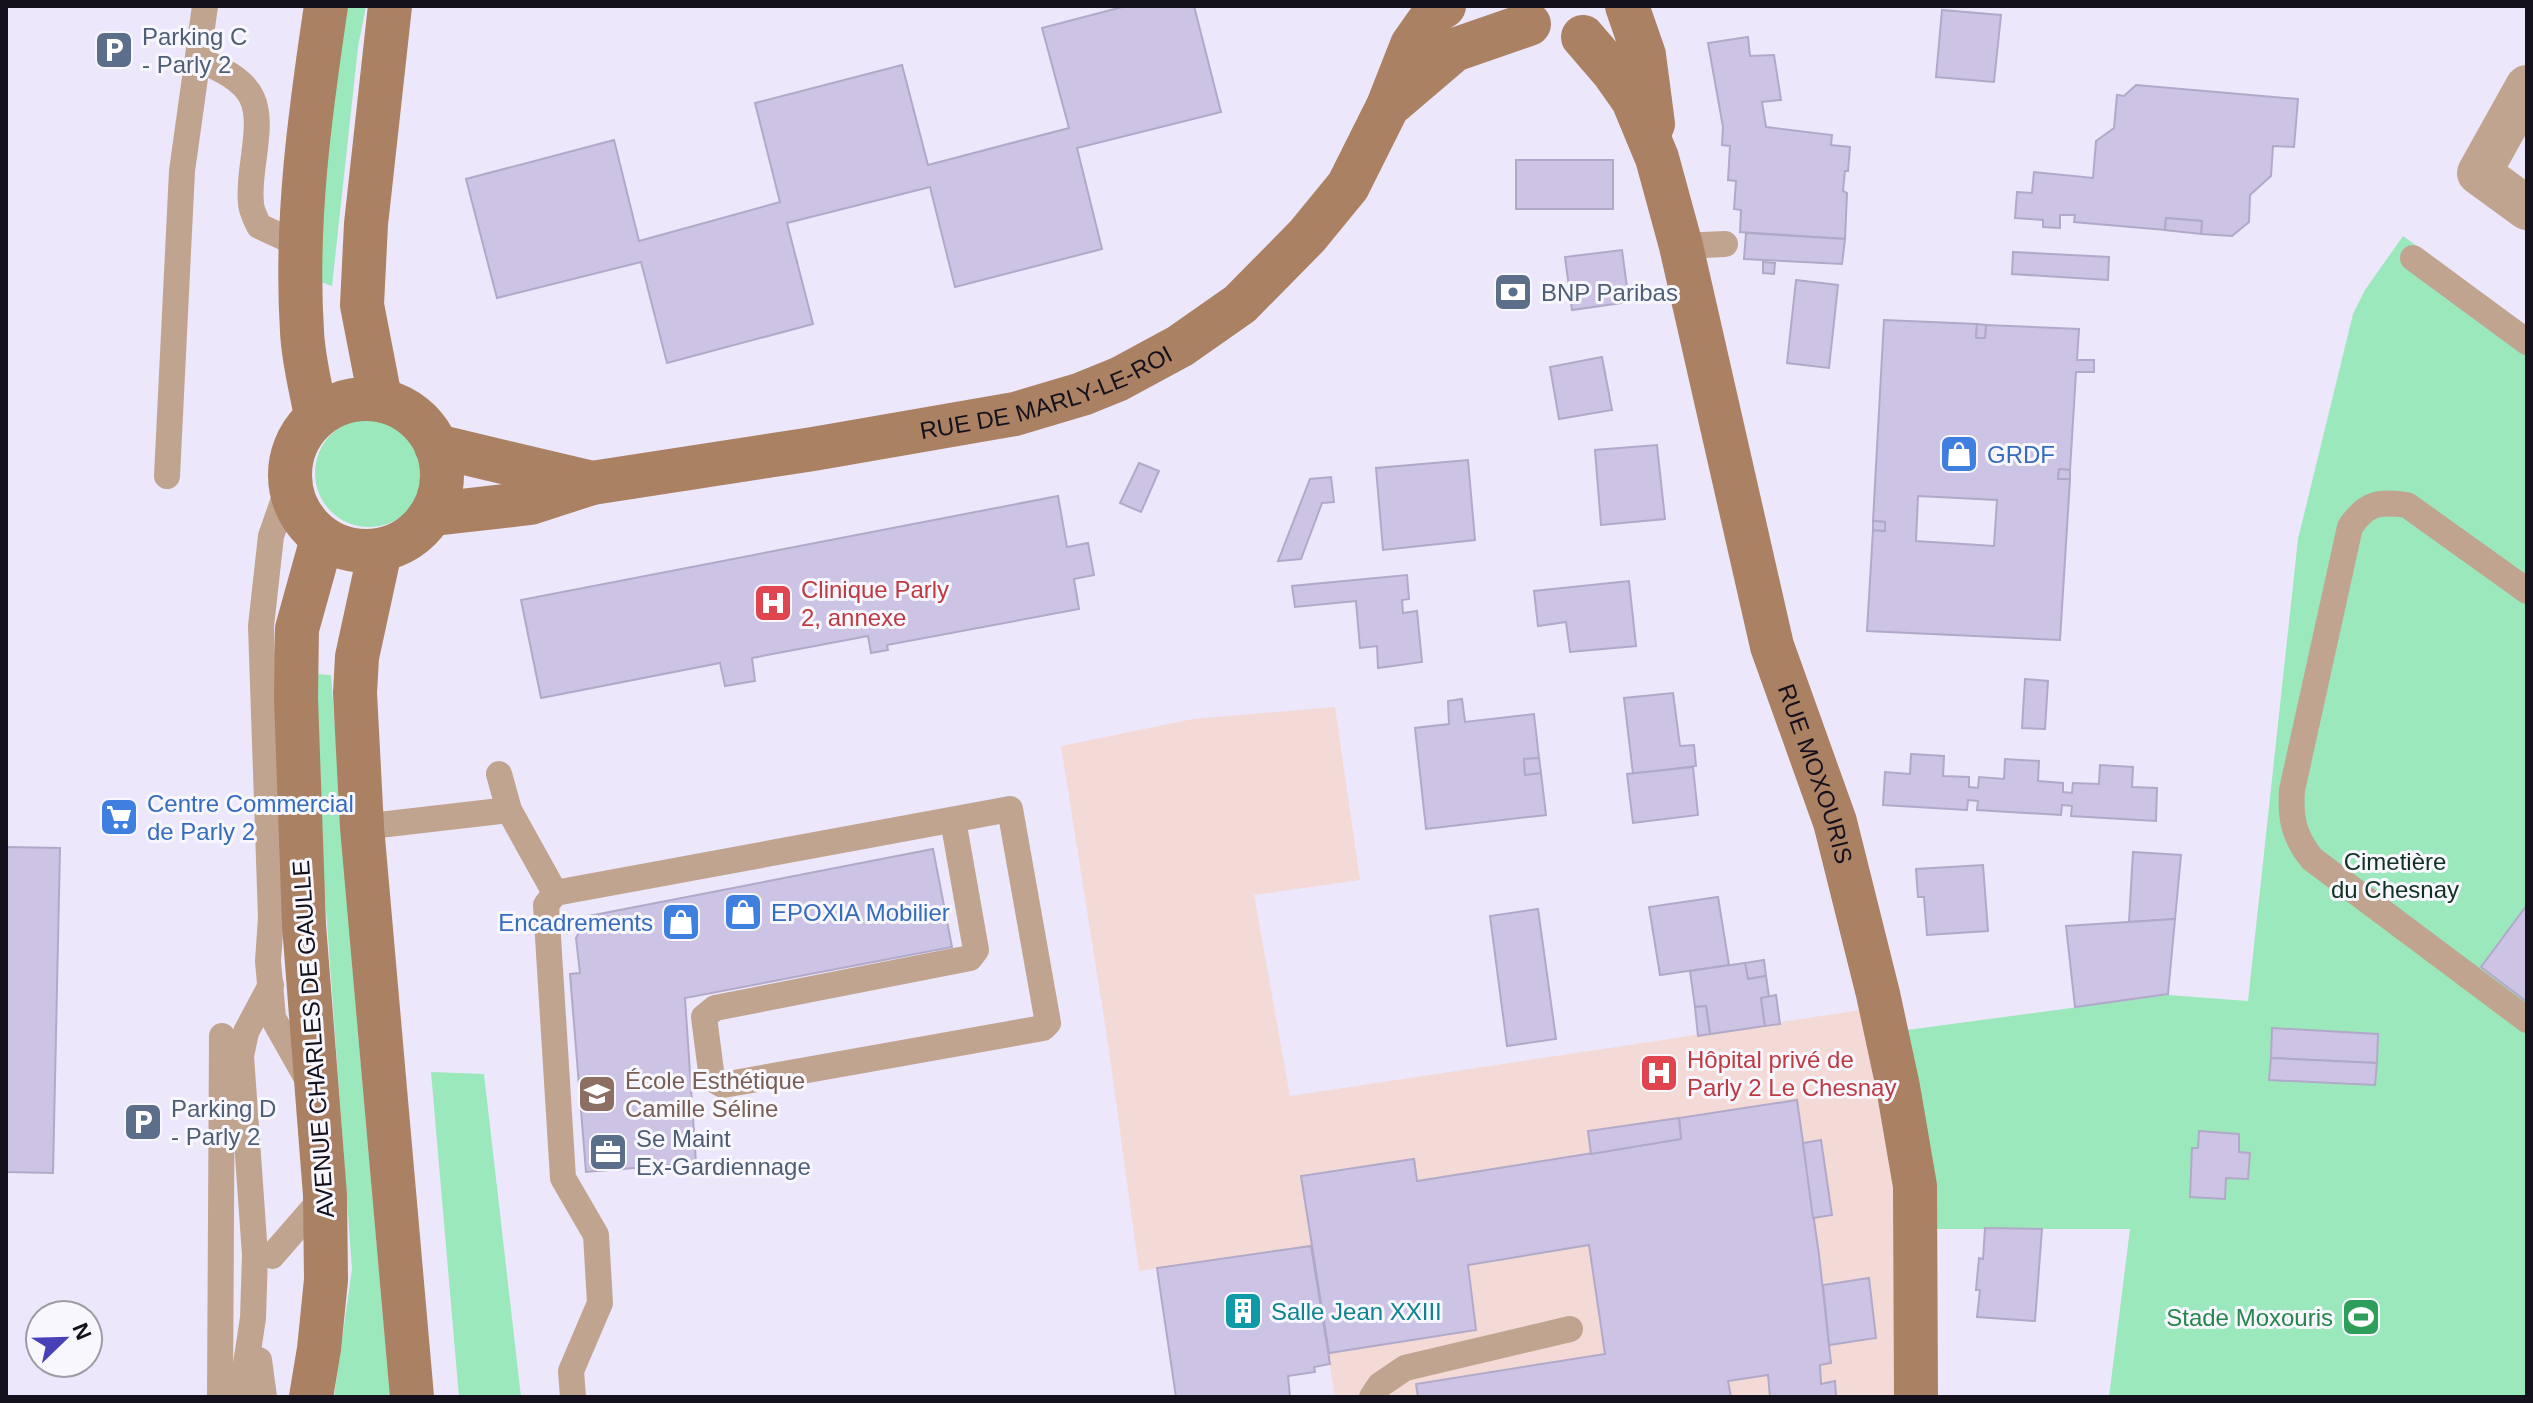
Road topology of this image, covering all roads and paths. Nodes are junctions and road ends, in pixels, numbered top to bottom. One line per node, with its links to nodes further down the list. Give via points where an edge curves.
1 (205, 6): 9 (lane)
2 (326, 6): 15 (street, via 309,122)
3 (390, 6): 19 (street, via 362,305)
4 (1444, 6): 11 (street, RUE DE MARLY-LE-ROI, via 1412,45)
5 (1619, 6): 8 (street, via 1609,21)
6 (1627, 6): 12 (street, RUE MOXOURIS, via 1644,55)
7 (1522, 15): 8 (street, via 1555,37); 11 (street, RUE DE MARLY-LE-ROI, via 1454,50)
8 (1583, 37): 12 (street, RUE MOXOURIS, via 1633,100)
9 (198, 59): 15 (lane, via 222,70 252,97 256,118 250,206 259,226); 22 (lane, via 182,171)
10 (2527, 87): 13 (street, via 2479,173)
11 (1388, 106): 23 (street, RUE DE MARLY-LE-ROI, via 1348,186 1274,271 1213,324 1119,379 1015,414)
12 (1657, 158): 16 (street, RUE MOXOURIS)
13 (2527, 208)
14 (1725, 244): 16 (lane)
15 (300, 245): 20 (street, via 302,334)
16 (1681, 246): 50 (street, RUE MOXOURIS, via 1772,646 1835,822 1898,1087 1915,1186)
17 (2413, 258): 18 (lane)
18 (2527, 342)
19 (380, 398): 20 (street, via 357,397); 21 (street, via 410,411)
20 (316, 416): 24 (street, via 299,435 290,459)
21 (436, 446): 23 (street, RUE DE MARLY-LE-ROI); 25 (street, via 442,464)
22 (167, 476)
23 (592, 483): 25 (street, RUE DE MARLY-LE-ROI, via 530,503)
24 (289, 485): 26 (street, via 300,515); 35 (lane, via 271,536 261,626)
25 (434, 514): 27 (street, via 406,541)
26 (322, 539): 27 (street, via 341,548); 34 (street, AVENUE CHARLES DE GAULLE, via 297,629)
27 (380, 551): 32 (street, via 357,657)
28 (2527, 591): 36 (lane, via 2407,505 2389,502 2360,512 2350,527 2291,811 2295,831 2312,859)
29 (499, 774): 30 (lane)
30 (509, 810): 32 (lane); 33 (lane)
31 (953, 820): 31 (lane, via 1010,809 1048,1023 723,1085 712,1079 704,1017 715,1008 970,958 976,950); 33 (lane)
32 (362, 827): 47 (street)
33 (555, 893): 48 (lane, via 546,905 563,1178 596,1235 600,1303 571,1371)
34 (304, 925): 35 (lane); 38 (street, AVENUE CHARLES DE GAULLE)
35 (270, 987): 38 (lane, via 273,1018); 44 (lane, via 246,1032 241,1056 255,1255 253,1318)
36 (2527, 1020)
37 (222, 1036): 43 (lane)
38 (318, 1099): 39 (street, AVENUE CHARLES DE GAULLE)
39 (325, 1195): 40 (lane); 46 (street, AVENUE CHARLES DE GAULLE, via 326,1280)
40 (272, 1256)
41 (1570, 1329): 49 (lane, via 1405,1368)
42 (259, 1360): 45 (lane)
43 (220, 1397)
44 (241, 1397)
45 (264, 1397)
46 (311, 1397)
47 (412, 1397)
48 (573, 1397)
49 (1372, 1397)
50 (1916, 1397)

